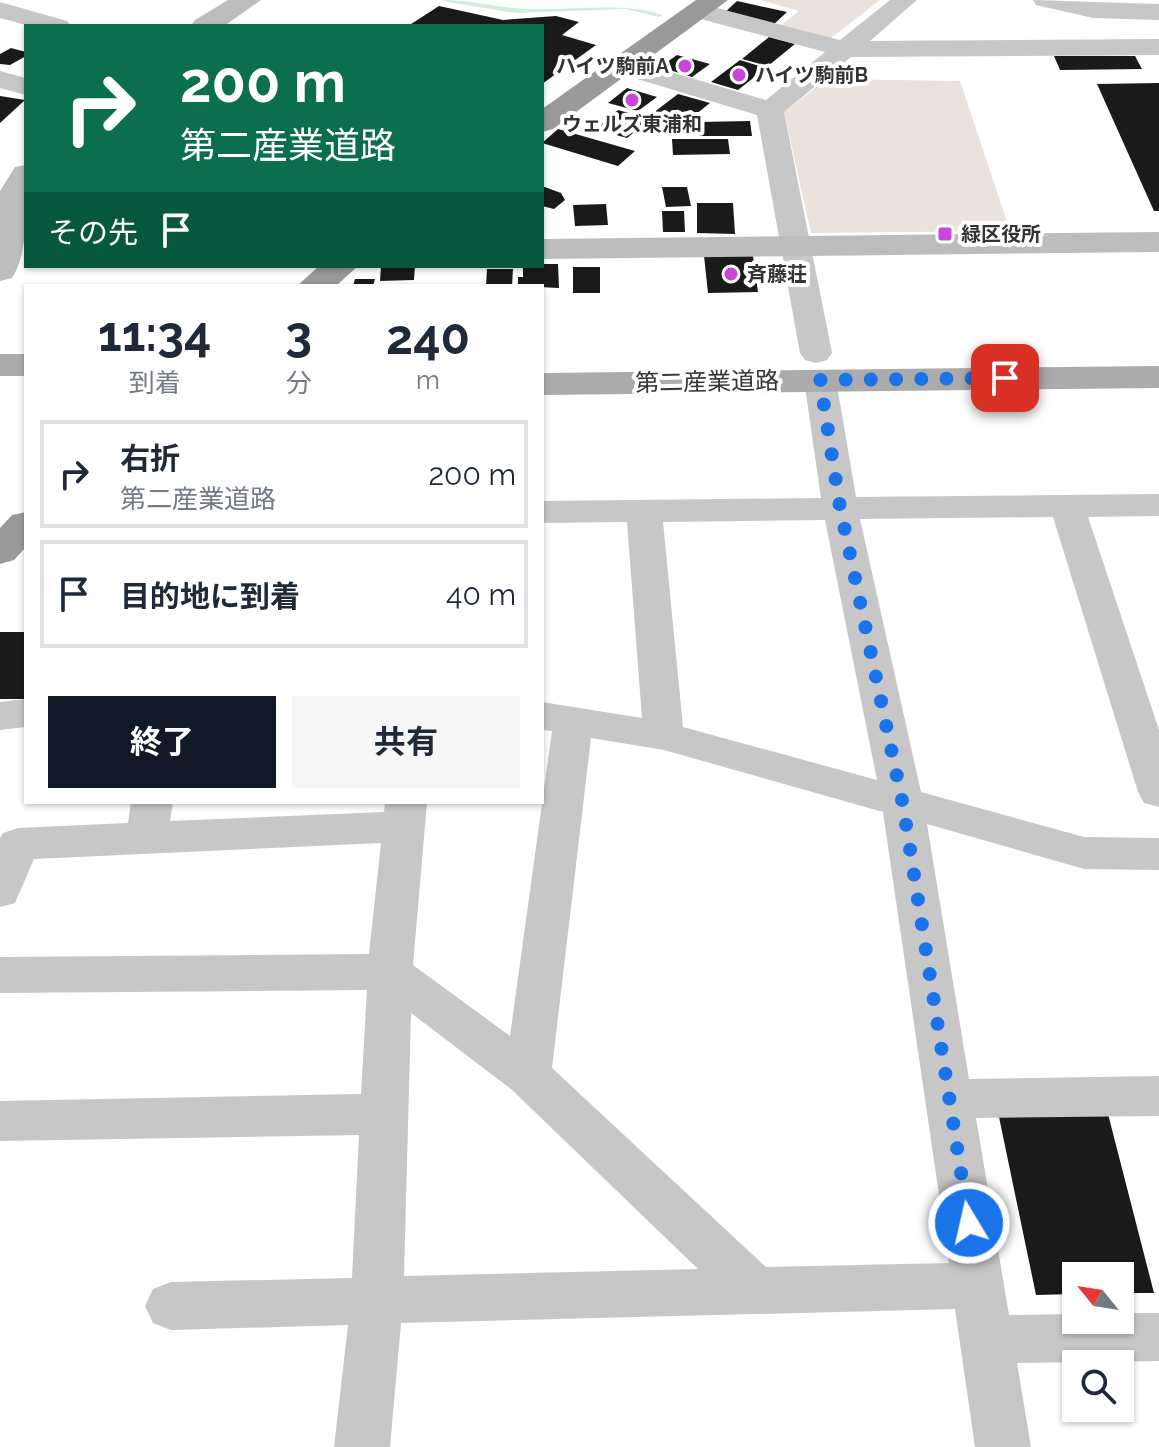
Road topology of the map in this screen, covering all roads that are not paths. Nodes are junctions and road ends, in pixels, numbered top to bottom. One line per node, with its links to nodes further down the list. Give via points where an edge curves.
1 (247, 0): 8 (street)
2 (905, 0): 10 (street)
3 (1045, 0): 6 (street, via 1093,10)
4 (706, 6): 10 (street); 11 (highway)
5 (0, 10): 7 (street)
6 (1159, 12)
7 (51, 24)
8 (208, 24)
9 (1159, 47): 10 (street)
10 (845, 49): 14 (street)
11 (623, 66): 14 (street); 15 (highway)
12 (0, 79): 13 (street)
13 (24, 86)
14 (770, 110): 19 (street)
15 (544, 122)
16 (15, 183): 17 (street)
17 (4, 234): 22 (street)
18 (1159, 242): 19 (street)
19 (793, 245): 20 (street); 28 (street)
20 (544, 249)
21 (338, 268): 23 (highway)
22 (0, 271)
23 (317, 284)
24 (1159, 350): 28 (main road, 第二産業道路)
25 (544, 357): 28 (main road, 第二産業道路)
26 (0, 365): 27 (main road)
27 (24, 365)
28 (818, 367): 29 (main road, 第二産業道路); 30 (main road, 第二産業道路); 35 (street)
29 (1159, 377)
30 (544, 384)
31 (0, 392): 32 (main road)
32 (24, 392)
33 (1159, 505): 34 (street)
34 (1067, 506): 35 (street); 44 (street)
35 (840, 507): 37 (street); 45 (street)
36 (544, 512): 37 (street)
37 (644, 512): 43 (street)
38 (24, 526): 39 (highway)
39 (0, 551)
40 (24, 713): 41 (street)
41 (0, 716)
42 (558, 719): 43 (street); 52 (street)
43 (664, 736): 45 (street)
44 (1159, 792)
45 (903, 805): 48 (street, via 1084,853); 54 (street)
46 (405, 814): 47 (street); 50 (street)
47 (149, 820): 49 (street, via 18,844)
48 (1159, 854)
49 (0, 891)
50 (390, 972): 51 (street); 52 (street); 55 (street)
51 (0, 975)
52 (528, 1075): 58 (street)
53 (1159, 1096): 54 (street)
54 (949, 1099): 57 (street)
55 (384, 1114): 56 (street); 59 (street)
56 (0, 1121)
57 (978, 1285): 58 (street); 62 (street)
58 (757, 1292): 59 (street)
59 (377, 1299): 60 (street); 63 (street)
60 (171, 1306)
61 (1159, 1337): 62 (street)
62 (987, 1339): 64 (street)
63 (362, 1447)
64 (1003, 1447)

